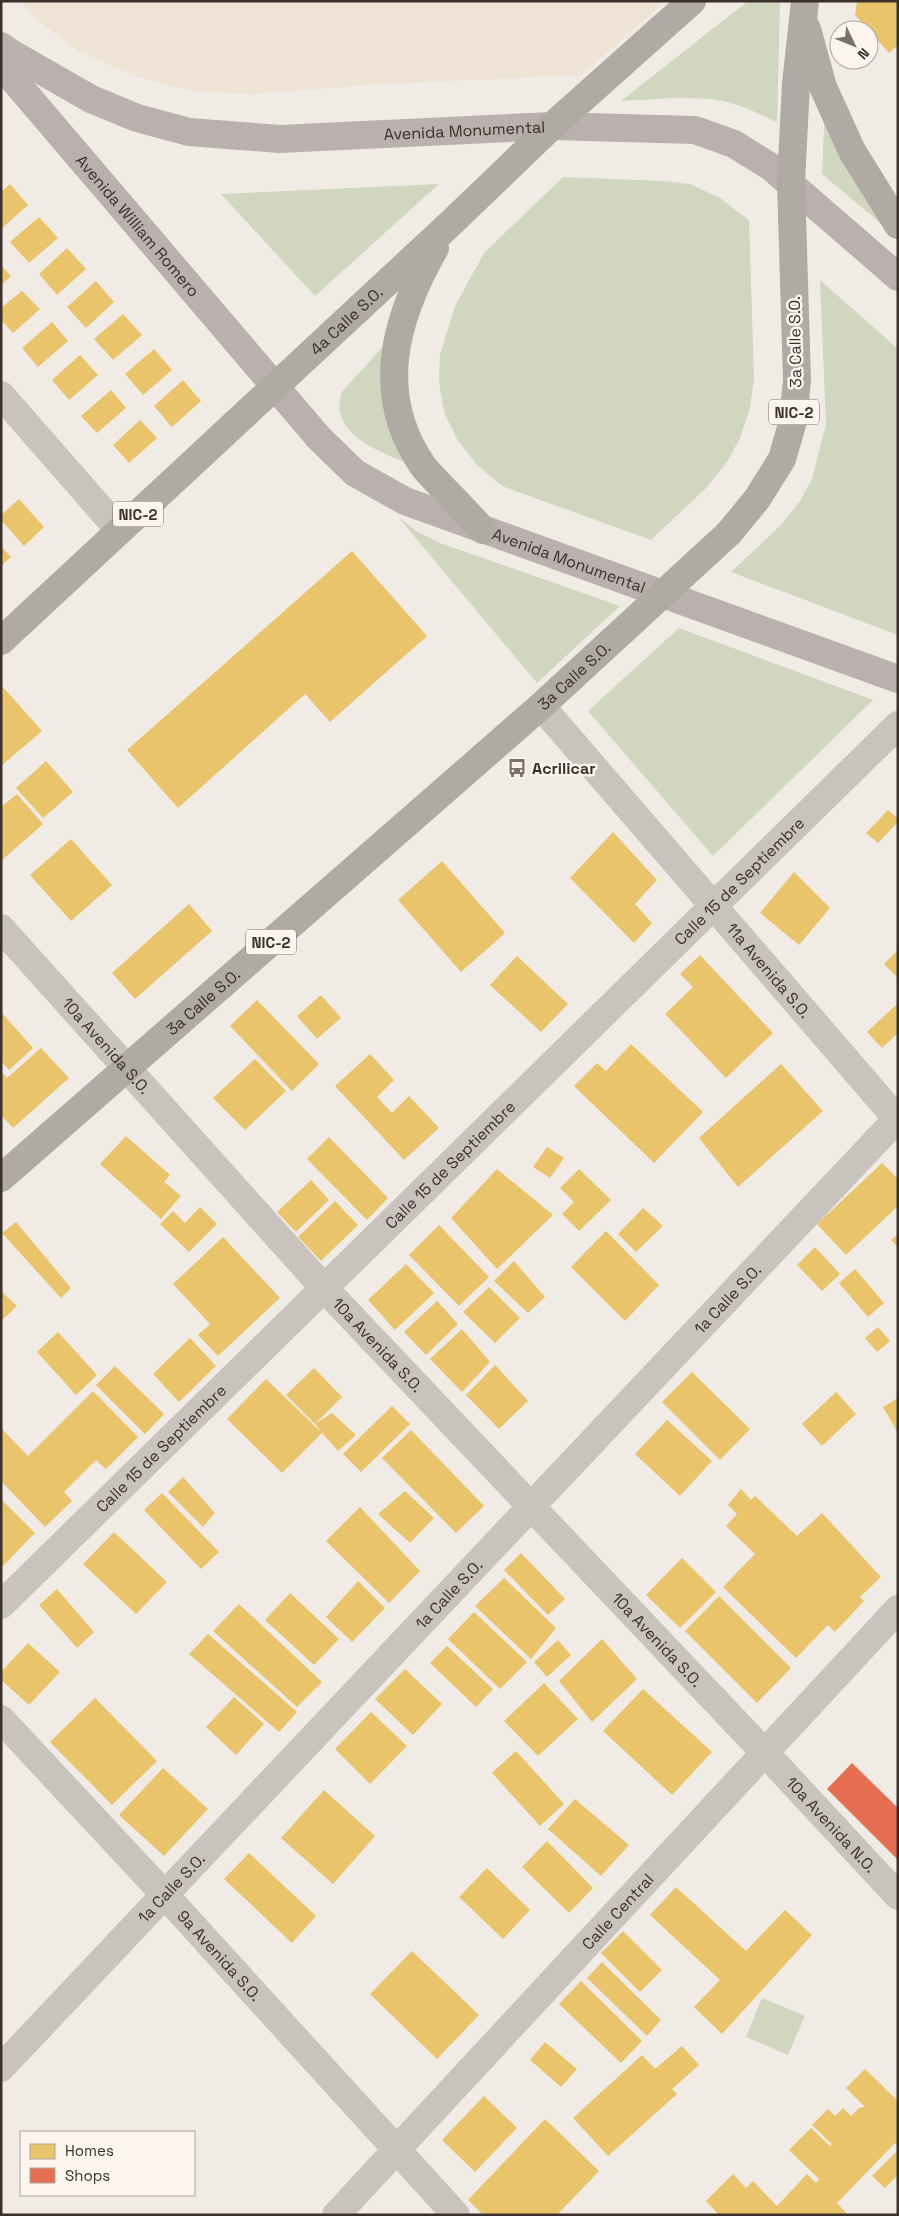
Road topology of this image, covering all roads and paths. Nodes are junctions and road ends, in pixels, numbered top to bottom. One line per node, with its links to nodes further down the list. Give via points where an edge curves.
1 (692, 1): 5 (highway, 4a Calle S.O. / NIC-2)
2 (804, 8): 6 (highway, 3a Calle S.O. / NIC-2); 8 (highway, via 823,86 852,151)
3 (1, 46): 5 (main road, Avenida Monumental, via 91,99 137,118 189,132 280,139)
4 (1, 65): 10 (main road, Avenida William Romero)
5 (552, 126): 6 (main road, Avenida Monumental, via 695,130 742,148); 7 (highway, 4a Calle S.O. / NIC-2)
6 (791, 182): 9 (main road, Avenida Monumental); 14 (highway, 3a Calle S.O. / NIC-2, via 797,380 789,437 782,459 748,511)
7 (451, 224): 10 (highway, 4a Calle S.O. / NIC-2); 12 (highway, via 414,288 401,324 394,363 394,392 402,426 423,466)
8 (898, 224)
9 (898, 277)
10 (275, 387): 12 (main road, Avenida Monumental, via 319,438 355,473 405,501); 13 (highway, 4a Calle S.O. / NIC-2)
11 (1, 395): 13 (street)
12 (483, 530): 14 (main road, Avenida Monumental)
13 (120, 531): 15 (highway, 4a Calle S.O. / NIC-2)
14 (663, 594): 16 (main road, Avenida Monumental); 17 (highway, 3a Calle S.O. / NIC-2)
15 (1, 640)
16 (898, 679)
17 (541, 706): 19 (street, 11a Avenida S.O.); 21 (highway, 3a Calle S.O. / NIC-2)
18 (898, 725): 19 (street, Calle 15 de Septiembre)
19 (713, 906): 22 (street, 11a Avenida S.O.); 24 (street, Calle 15 de Septiembre)
20 (1, 928): 21 (street, 10a Avenida S.O.)
21 (127, 1068): 23 (highway, 3a Calle S.O. / NIC-2); 24 (street, 10a Avenida S.O.)
22 (897, 1119): 25 (street, 1a Calle S.O.)
23 (1, 1178)
24 (324, 1288): 25 (street, 10a Avenida S.O.); 26 (street, Calle 15 de Septiembre)
25 (531, 1506): 29 (street, 10a Avenida S.O.); 30 (street, 1a Calle S.O.)
26 (1, 1605)
27 (898, 1609): 29 (street, Calle Central)
28 (1, 1719): 30 (street, 9a Avenida S.O.)
29 (765, 1753): 31 (street, 10a Avenida N.O.); 33 (street, Calle Central)
30 (164, 1894): 32 (street, 1a Calle S.O.); 33 (street, 9a Avenida S.O.)
31 (898, 1896)
32 (1, 2068)
33 (396, 2150): 34 (street, Calle Central); 35 (street, 9a Avenida S.O.)
34 (336, 2215)
35 (456, 2215)

